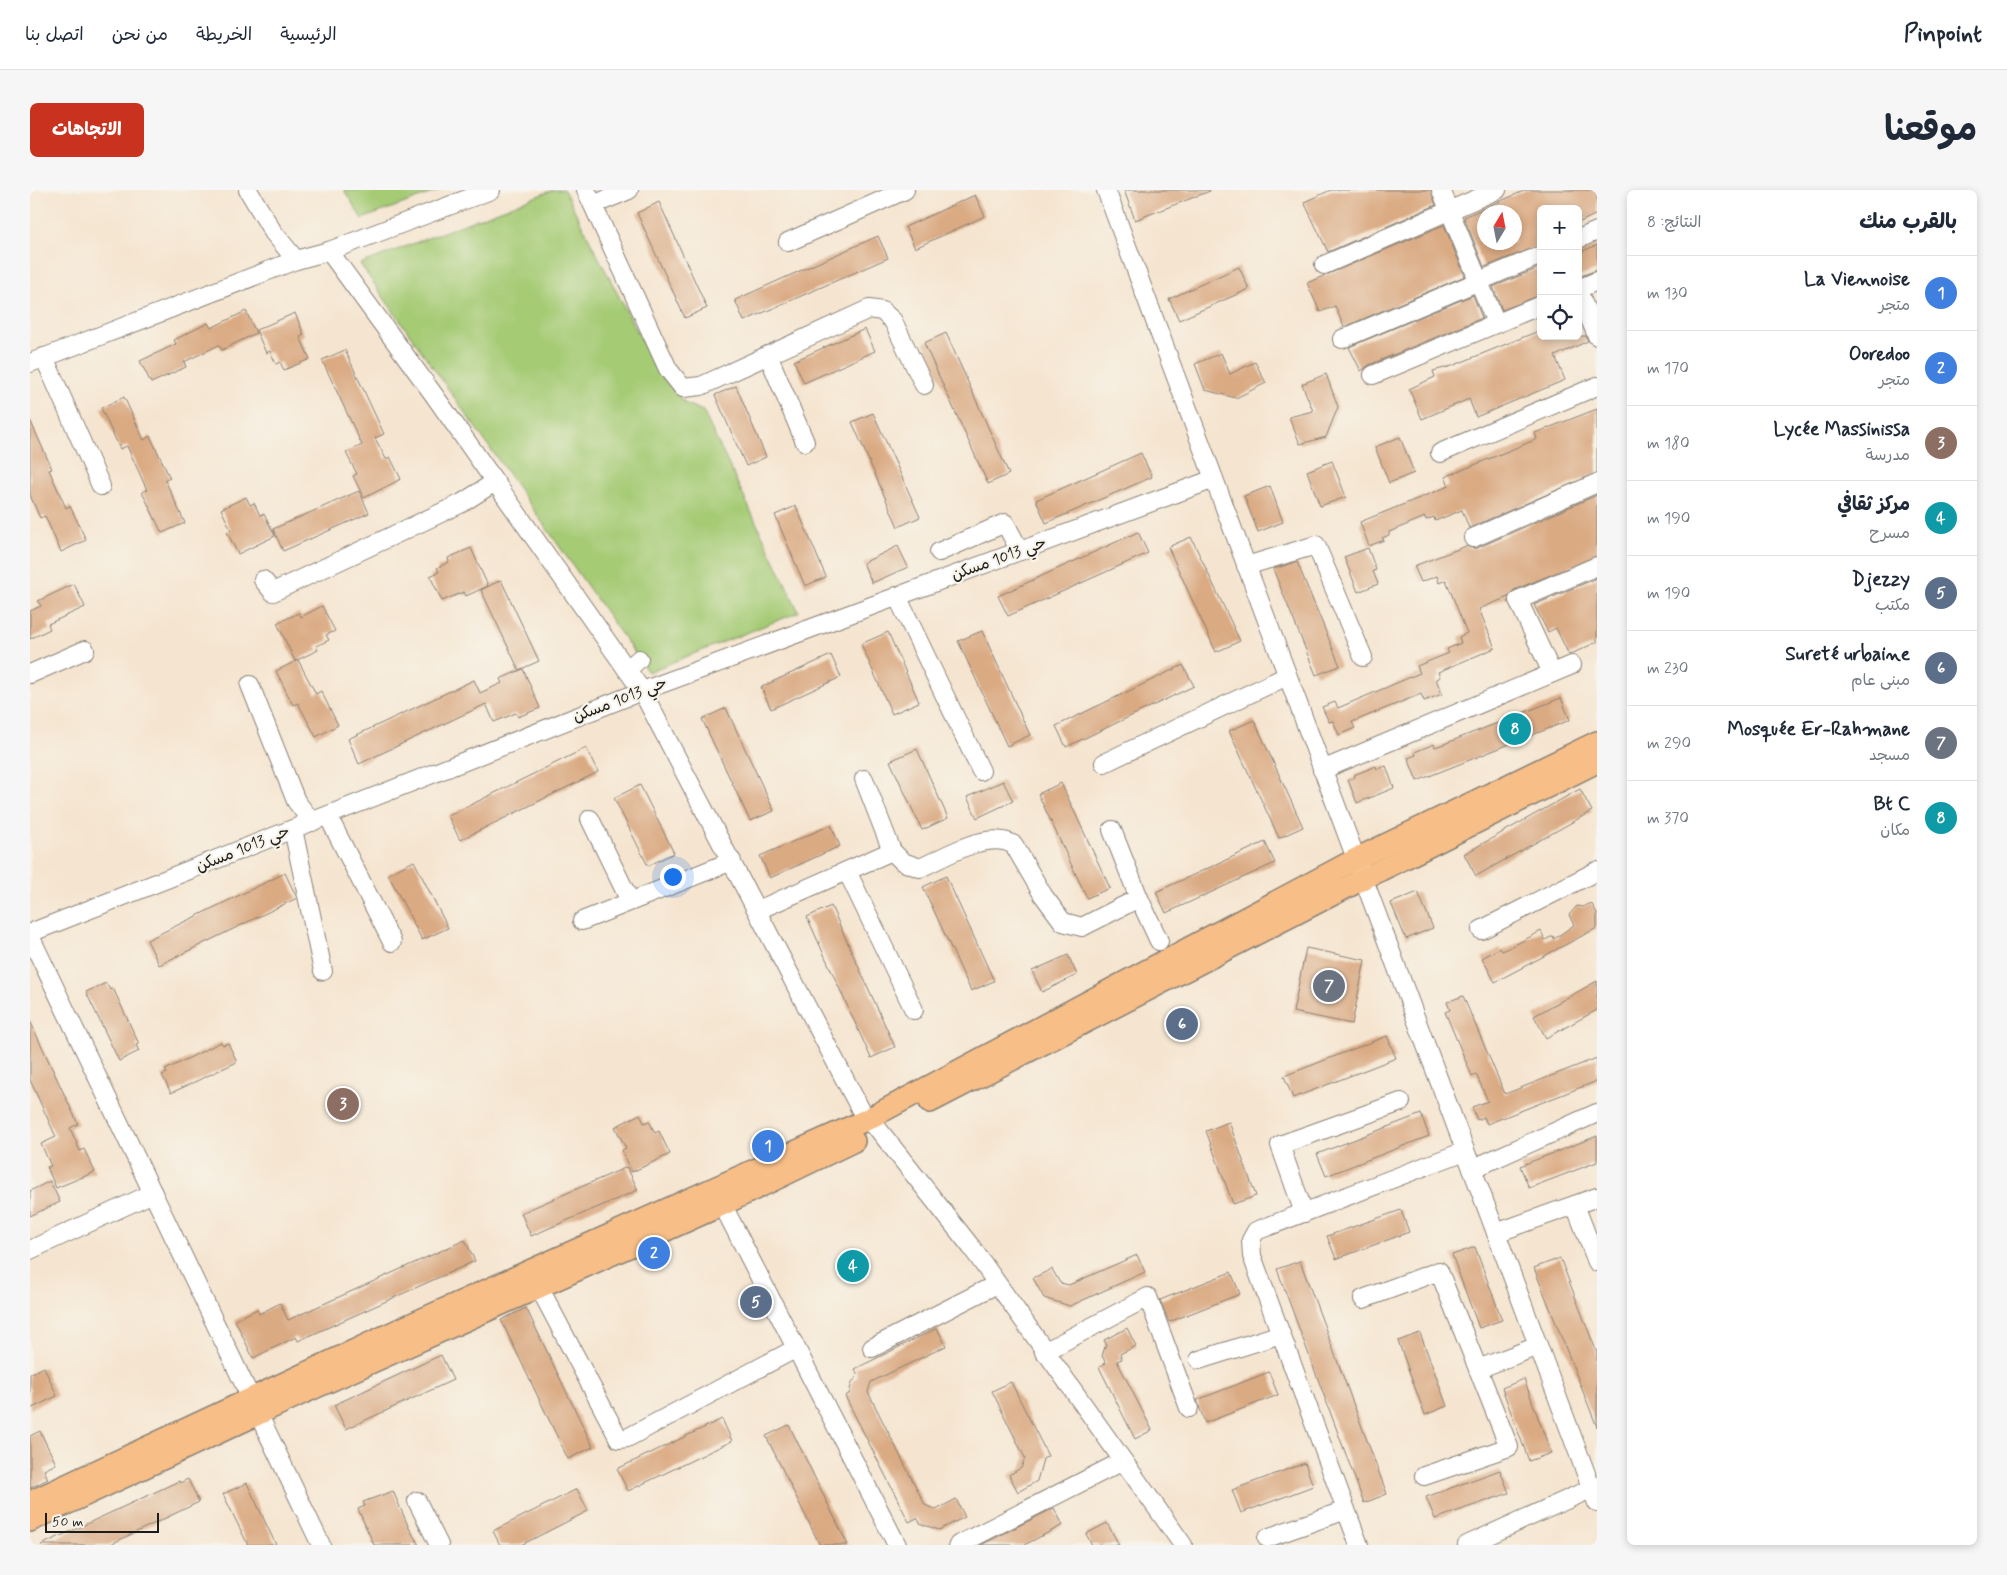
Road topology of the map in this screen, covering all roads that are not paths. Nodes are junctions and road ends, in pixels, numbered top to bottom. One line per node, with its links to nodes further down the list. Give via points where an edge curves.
1 (248, 190): 15 (street, via 273,232)
2 (491, 190): 13 (street)
3 (629, 190): 8 (street)
4 (906, 190): 12 (street)
5 (1106, 190): 32 (street)
6 (1442, 190): 9 (street)
7 (1497, 190): 9 (street)
8 (590, 198): 25 (street, via 668,369 683,388 701,386)
9 (1450, 210): 16 (street); 17 (street)
10 (1597, 231): 11 (street)
11 (1582, 237)
12 (788, 242)
13 (329, 251): 15 (street); 33 (street)
14 (1537, 257): 17 (street)
15 (296, 260): 26 (street)
16 (1324, 265)
17 (1478, 281): 22 (street); 24 (street)
18 (1597, 281): 19 (street)
19 (1582, 288)
20 (1580, 295): 23 (street)
21 (1537, 307): 22 (street)
22 (1496, 324): 27 (street)
23 (1597, 336)
24 (1342, 338)
25 (768, 355): 28 (street, via 869,309 882,312 893,321); 30 (street)
26 (37, 360): 35 (street)
27 (1373, 375)
28 (924, 385)
29 (1597, 386): 31 (street)
30 (805, 442)
31 (1440, 453)
32 (1214, 479): 37 (street, حي 1013 مسكن); 39 (street)
33 (495, 482): 41 (street, via 462,502 273,592); 50 (street, via 633,665)
34 (1597, 483): 36 (street)
35 (102, 486)
36 (1473, 538)
37 (1020, 551): 38 (street, via 1005,523); 42 (street, حي 1013 مسكن)
38 (939, 552)
39 (1246, 566): 44 (street, via 1316,545); 48 (street)
40 (1597, 566): 46 (street, via 1518,600)
41 (263, 580)
42 (897, 596): 50 (street, حي 1013 مسكن); 55 (street)
43 (85, 650): 47 (street)
44 (1363, 658)
45 (1572, 665): 46 (street)
46 (1552, 673): 54 (street)
47 (30, 674)
48 (1287, 676): 52 (street); 54 (street)
49 (250, 685): 57 (street, via 296,801)
50 (642, 691): 57 (street, حي 1013 مسكن); 63 (street)
51 (1597, 742): 62 (main road)
52 (1104, 763)
53 (1596, 765): 66 (main road)
54 (1322, 770): 62 (street)
55 (981, 771)
56 (864, 779): 61 (street)
57 (320, 819): 59 (street, حي 1013 مسكن); 74 (street)
58 (590, 819): 68 (street)
59 (293, 829): 72 (street, حي 1013 مسكن); 75 (street)
60 (1112, 830): 67 (street)
61 (892, 852): 64 (street); 67 (street, via 903,862 920,868 986,840 1006,840 1014,845 1063,922 1072,926 1082,927)
62 (1356, 859): 66 (street); 79 (main road)
63 (732, 861): 68 (street); 69 (street)
64 (847, 871): 69 (street); 76 (street)
65 (1597, 871): 71 (street)
66 (1363, 879): 79 (main road); 80 (street)
67 (1139, 898): 73 (street)
68 (630, 901): 70 (street)
69 (758, 910): 79 (street)
70 (582, 921)
71 (1481, 930)
72 (30, 935): 82 (street)
73 (1159, 941)
74 (392, 942)
75 (323, 971)
76 (914, 1010)
77 (1401, 1102): 86 (street, via 1280,1145)
78 (1597, 1113): 81 (street)
79 (872, 1124): 83 (main road); 90 (street)
80 (1465, 1151): 81 (street); 86 (street)
81 (1472, 1169): 87 (street)
82 (153, 1193): 88 (street); 100 (street)
83 (718, 1196): 91 (main road); 96 (street); 100 (main road)
84 (1597, 1197): 85 (street)
85 (1575, 1204): 87 (street); 89 (street)
86 (1304, 1213): 93 (street, via 1256,1231 1251,1240 1252,1256)
87 (1496, 1233): 94 (street)
88 (30, 1250)
89 (1597, 1262)
90 (997, 1284): 95 (street); 97 (street)
91 (539, 1287): 96 (street, via 619,1439 627,1438); 100 (main road)
92 (1363, 1299): 99 (street, via 1439,1271)
93 (1281, 1334): 98 (street); 107 (street)
94 (1538, 1346): 99 (street); 104 (street)
95 (872, 1348)
96 (795, 1349): 112 (street)
97 (1044, 1352): 101 (street, via 1148,1297); 102 (street)
98 (1199, 1360)
99 (1478, 1368): 103 (street, via 1509,1447)
100 (256, 1406): 106 (main road); 108 (main road); 110 (street)
101 (1188, 1408)
102 (1123, 1461): 113 (street); 114 (street)
103 (1424, 1476)
104 (1595, 1492): 116 (street)
105 (417, 1500): 111 (street)
106 (30, 1502)
107 (1346, 1510): 109 (street); 115 (street)
108 (30, 1521)
109 (1267, 1538)
110 (320, 1545)
111 (438, 1545)
112 (897, 1545)
113 (958, 1545)
114 (1183, 1545)
115 (1359, 1545)
116 (1467, 1545)

